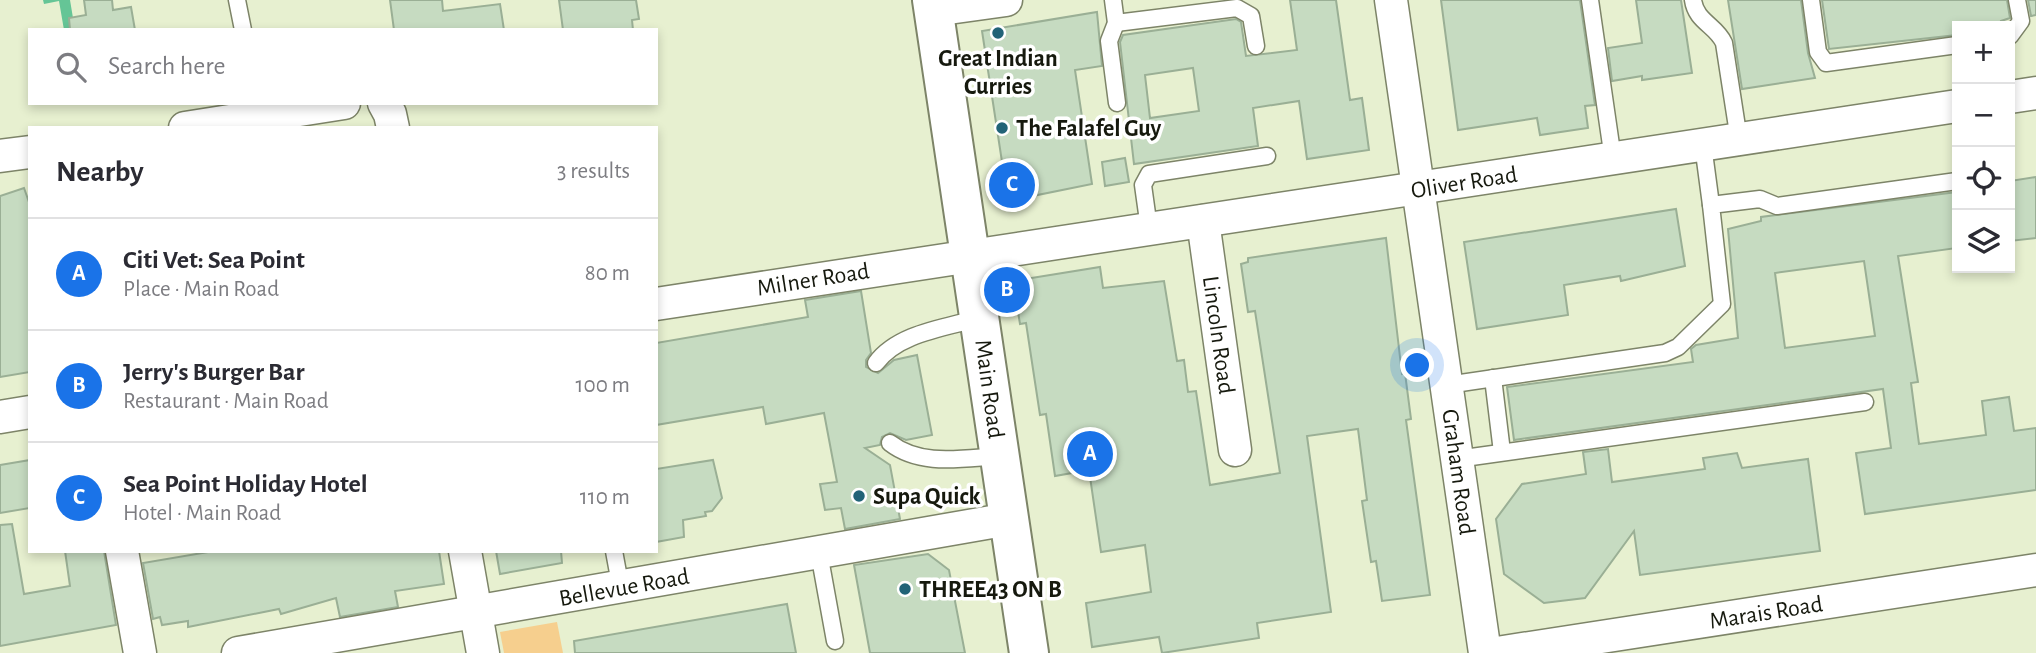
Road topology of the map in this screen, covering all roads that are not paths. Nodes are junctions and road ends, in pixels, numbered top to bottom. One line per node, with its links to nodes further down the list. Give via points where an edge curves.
1 (237, 0): 11 (lane)
2 (1006, 0): 9 (street)
3 (1113, 0): 10 (lane)
4 (1391, 0): 31 (street, Graham Road)
5 (1590, 0): 29 (lane)
6 (1693, 0): 24 (lane, via 1696,14 1724,43)
7 (1811, 0): 14 (lane, via 1818,52 1826,63)
8 (2017, 0): 12 (lane, via 2021,21)
9 (933, 5): 35 (main road, Main Road)
10 (1116, 23): 13 (lane, via 1237,8 1251,16); 17 (lane, via 1108,41)
11 (243, 28)
12 (2015, 29)
13 (1256, 46)
14 (1952, 46)
15 (2036, 93): 16 (street)
16 (2015, 96)
17 (1117, 103)
18 (319, 105): 21 (street)
19 (386, 105): 23 (street)
20 (1952, 107): 24 (street, Oliver Road)
21 (256, 110): 22 (street)
22 (193, 126)
23 (393, 126)
24 (1739, 140): 25 (street, Oliver Road)
25 (1703, 145): 29 (street, Oliver Road); 32 (lane)
26 (28, 152): 27 (street)
27 (0, 156)
28 (1267, 156): 34 (lane, via 1149,174 1143,185)
29 (1613, 159): 31 (street, Oliver Road)
30 (1952, 182): 32 (lane, via 1777,206 1760,199)
31 (1419, 189): 33 (street, Oliver Road); 40 (street, Graham Road)
32 (1711, 205): 39 (lane, via 1722,304 1678,347 1665,353)
33 (1203, 221): 34 (street, Oliver Road); 45 (street, Lincoln Road)
34 (1149, 228): 35 (street, Oliver Road)
35 (970, 254): 36 (street, Milner Road); 37 (main road, Main Road)
36 (658, 304)
37 (979, 318): 38 (lane, via 902,341); 47 (main road, Main Road)
38 (876, 363)
39 (1493, 378): 40 (lane); 46 (lane)
40 (1447, 385): 48 (street, Graham Road)
41 (1865, 402): 46 (lane)
42 (28, 412): 43 (street)
43 (0, 417)
44 (890, 443): 47 (lane, via 910,456 933,459)
45 (1236, 450)
46 (1502, 452): 48 (lane)
47 (1000, 456): 49 (main road, Main Road)
48 (1457, 459): 62 (street, Graham Road)
49 (1009, 519): 53 (street, Bellevue Road); 61 (main road, Main Road)
50 (122, 553): 58 (street)
51 (465, 553): 56 (street)
52 (614, 553): 55 (lane)
53 (819, 553): 55 (street, Bellevue Road); 57 (lane)
54 (2036, 570): 63 (street, Marais Road)
55 (621, 589): 56 (street, Bellevue Road)
56 (475, 611): 59 (street, Bellevue Road); 60 (street)
57 (835, 641)
58 (140, 653)
59 (238, 653)
60 (483, 653)
61 (1029, 653)
62 (1485, 653)
63 (1497, 653)

